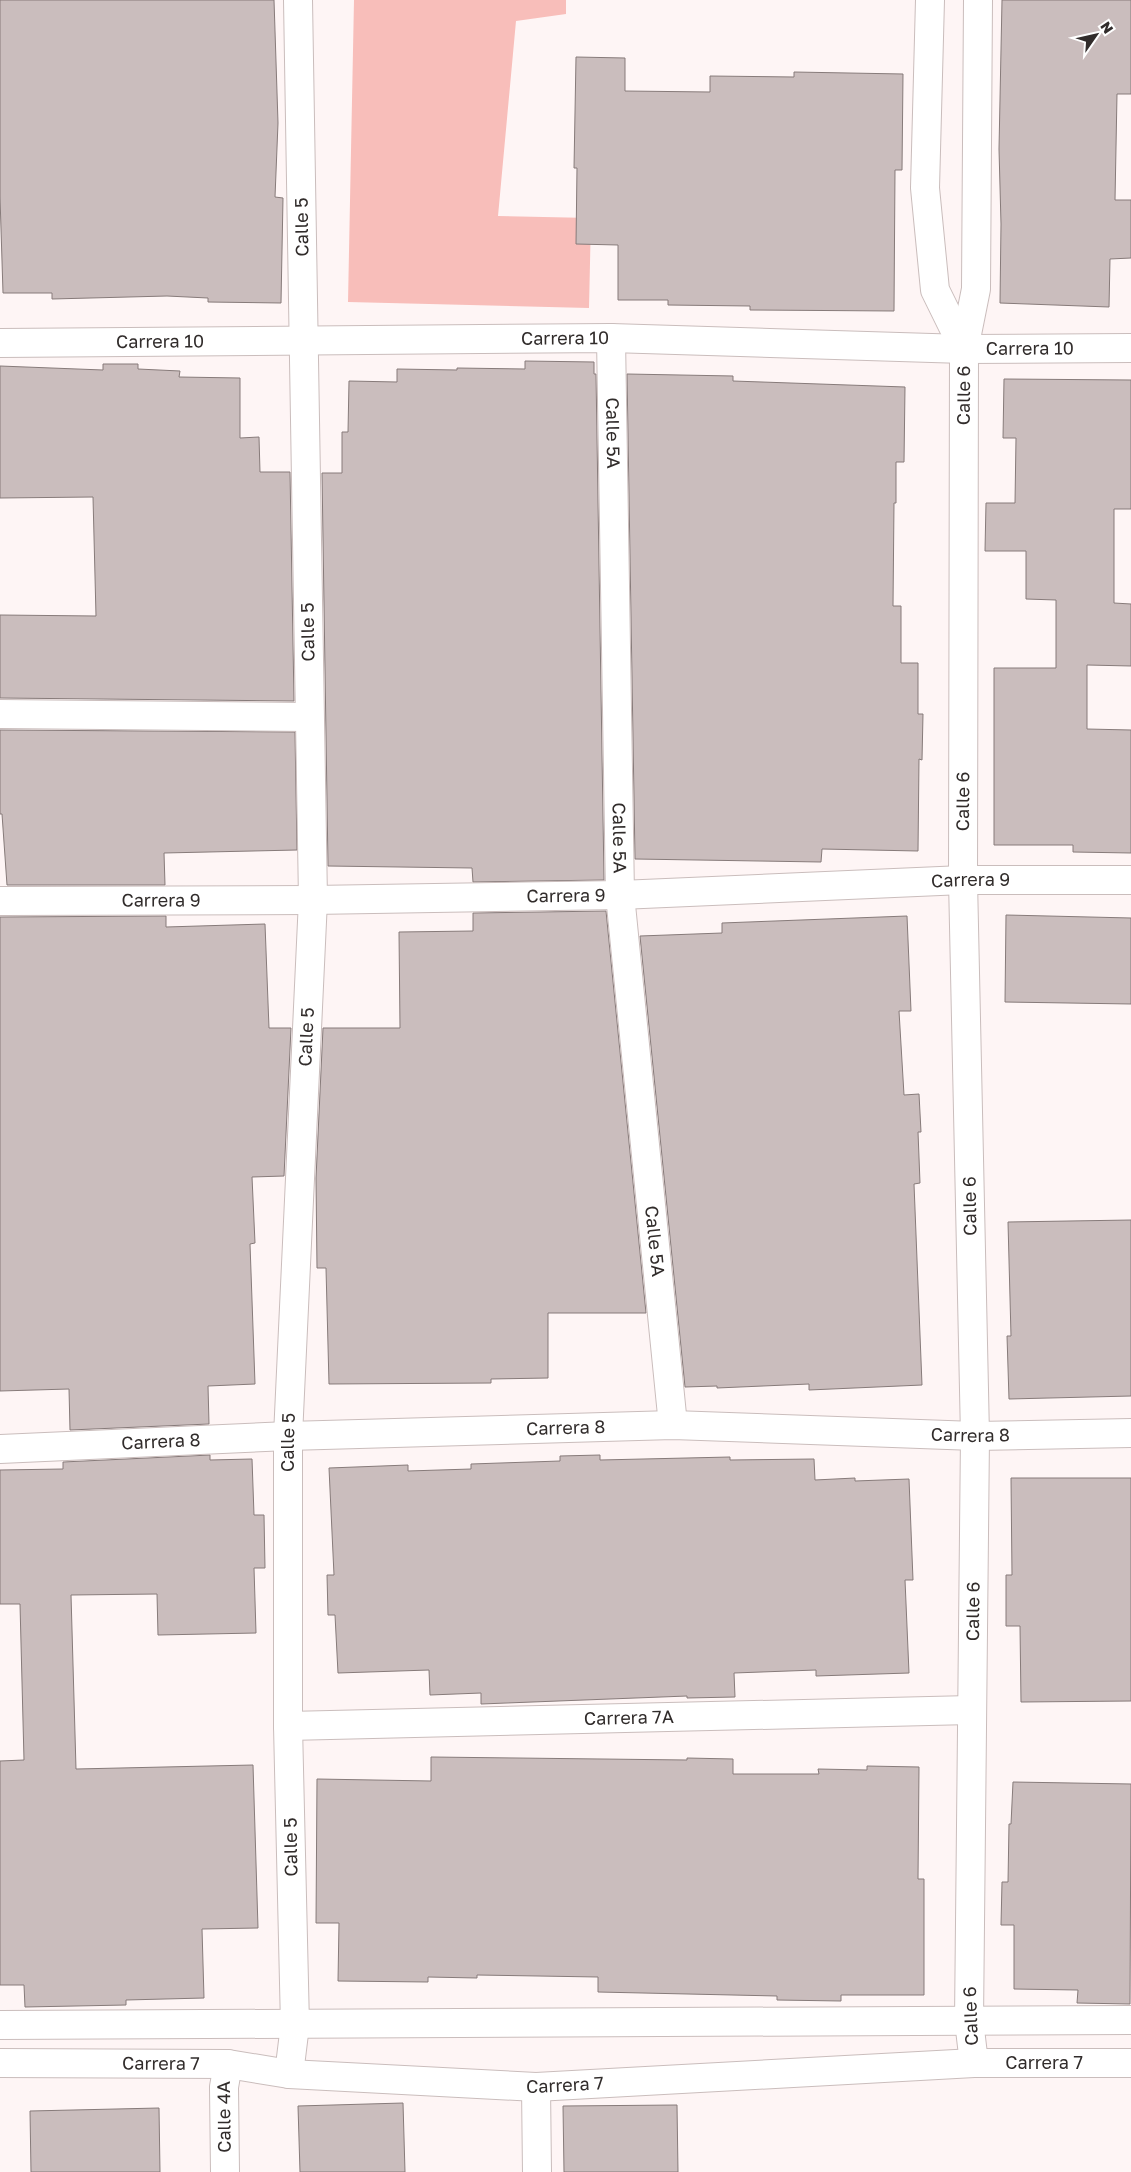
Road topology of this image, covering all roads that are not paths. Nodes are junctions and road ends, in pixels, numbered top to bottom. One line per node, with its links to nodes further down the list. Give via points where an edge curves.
1 (298, 0): 5 (street, Calle 5)
2 (930, 0): 8 (street, Calle 6, via 925,188 935,290)
3 (978, 0): 8 (street, Calle 6, via 976,289)
4 (611, 338): 5 (street, Carrera 10); 8 (street, Carrera 10); 13 (street, Calle 5A)
5 (303, 340): 6 (street, Carrera 10); 10 (street, Calle 5)
6 (0, 343)
7 (1131, 348): 8 (street, Carrera 10)
8 (964, 349): 11 (street, Calle 6)
9 (0, 714): 10 (street)
10 (309, 717): 14 (street, Calle 5)
11 (963, 880): 12 (street, Carrera 9); 13 (street, Carrera 9); 19 (street, Calle 6)
12 (1131, 880)
13 (620, 895): 14 (street, Carrera 9); 16 (street, Calle 5A)
14 (313, 900): 15 (street, Carrera 9); 18 (street, Calle 5)
15 (0, 901)
16 (673, 1425): 18 (street, Carrera 8); 19 (street, Carrera 8)
17 (1131, 1433): 19 (street, Carrera 8)
18 (288, 1436): 20 (street, Carrera 8); 22 (street, Calle 5)
19 (975, 1436): 21 (street, Calle 6)
20 (0, 1449)
21 (971, 1710): 22 (street, Carrera 7A); 23 (street, Calle 6)
22 (288, 1726): 26 (street, Calle 5)
23 (969, 2020): 24 (street); 26 (street); 28 (street, Calle 6)
24 (1131, 2020)
25 (0, 2025): 26 (street)
26 (295, 2025): 31 (street, Calle 5)
27 (0, 2063): 30 (street, Carrera 7)
28 (974, 2063): 29 (street, Carrera 7); 32 (street, Carrera 7)
29 (1131, 2063)
30 (228, 2064): 31 (street, Carrera 7); 33 (street, Calle 4A, via 224,2087)
31 (289, 2074): 32 (street, Carrera 7)
32 (536, 2087): 34 (street)
33 (225, 2172)
34 (537, 2172)

